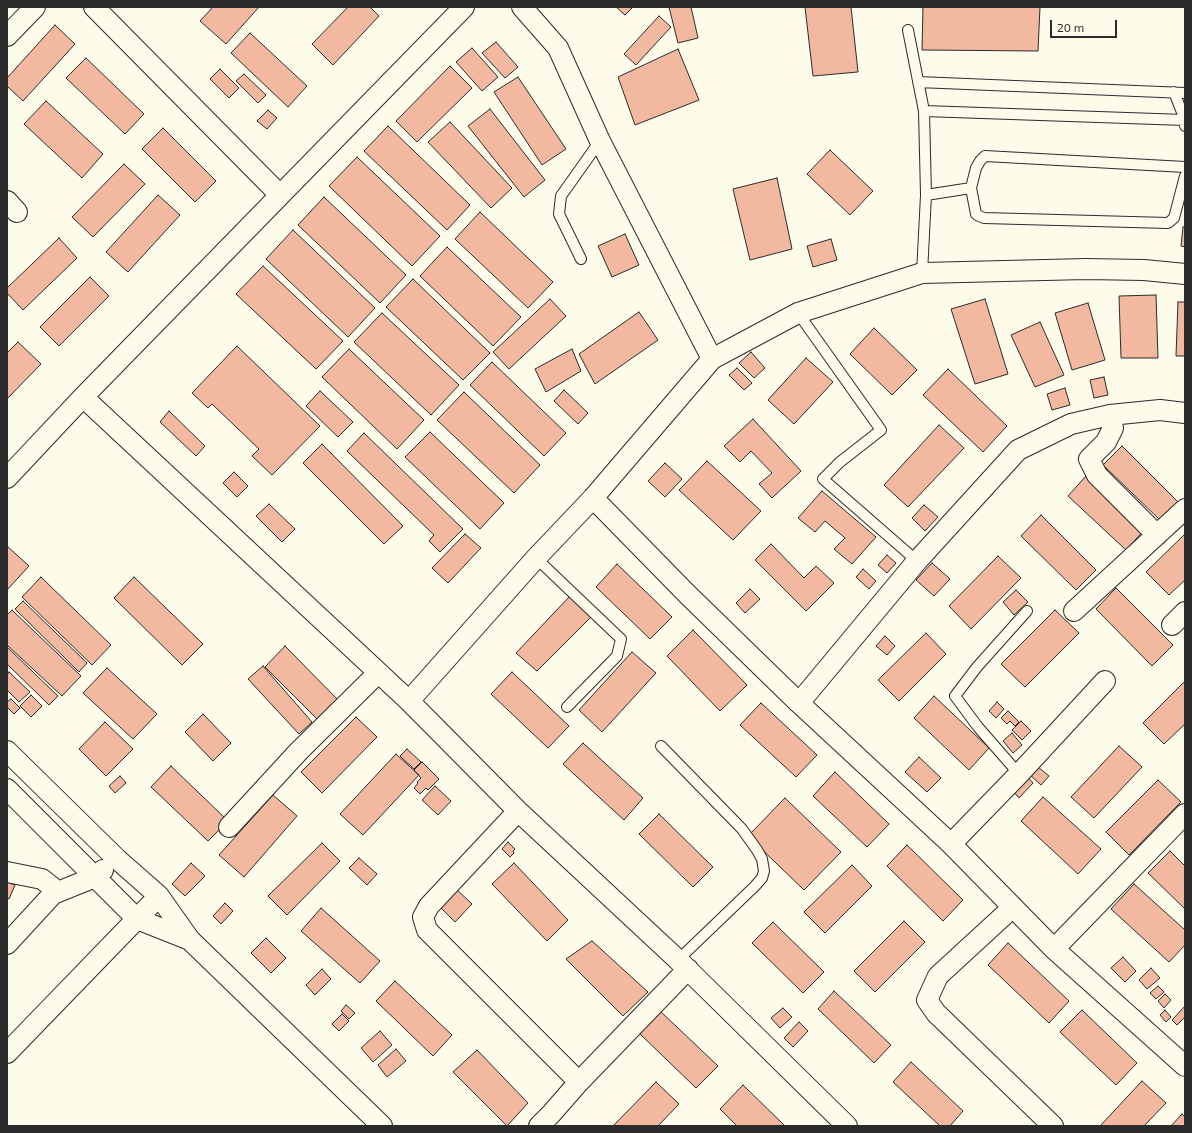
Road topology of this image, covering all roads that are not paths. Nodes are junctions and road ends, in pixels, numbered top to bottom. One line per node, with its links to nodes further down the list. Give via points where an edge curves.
1 (35, 7): 6 (street)
2 (94, 7): 18 (street)
3 (464, 7): 18 (street)
4 (522, 7): 13 (street, via 558,48)
5 (908, 30): 7 (lane)
6 (7, 36)
7 (918, 82): 8 (lane); 10 (lane)
8 (1174, 92): 9 (lane); 11 (lane)
9 (1185, 93)
10 (924, 111): 11 (lane); 17 (lane)
11 (1185, 120): 12 (lane)
12 (1185, 127)
13 (600, 140): 19 (lane, via 561,196 559,214); 23 (street)
14 (1185, 167): 16 (lane, via 985,156 976,168)
15 (1185, 176): 16 (lane, via 1174,218 1168,222 984,218 976,214)
16 (970, 188): 17 (lane)
17 (926, 194): 20 (lane)
18 (280, 195): 24 (street)
19 (581, 260)
20 (922, 273): 21 (street, via 1086,269); 22 (street)
21 (1185, 274)
22 (798, 313): 23 (street); 32 (lane, via 881,430 840,462 824,479)
23 (712, 359): 28 (street)
24 (83, 397): 27 (street); 35 (street)
25 (1185, 413): 26 (street, via 1160,410)
26 (1110, 416): 30 (street, via 1113,428 1106,442 1089,459 1097,475); 32 (street, via 1071,424 1018,450)
27 (7, 478)
28 (593, 498): 31 (street); 38 (street)
29 (1185, 508): 30 (street)
30 (1157, 535): 34 (street)
31 (536, 558): 37 (street); 39 (lane, via 622,639 617,656)
32 (917, 561): 38 (street)
33 (1027, 611): 42 (lane, via 954,696)
34 (1074, 611)
35 (378, 673): 37 (street); 46 (street)
36 (1105, 681): 42 (street)
37 (409, 701): 44 (street)
38 (799, 704): 47 (street)
39 (567, 707)
40 (661, 746): 58 (lane, via 742,829 762,859 764,871 762,878)
41 (7, 751): 48 (street)
42 (1019, 774): 47 (street)
43 (7, 789): 50 (street)
44 (518, 811): 58 (street); 61 (street, via 429,906 423,917 427,930)
45 (1185, 814): 57 (street)
46 (228, 827)
47 (951, 844): 53 (street)
48 (117, 859): 50 (street); 52 (street)
49 (7, 872): 51 (street, via 42,878 52,887)
50 (95, 877): 51 (street); 54 (street)
51 (53, 894): 56 (street)
52 (159, 896): 54 (street); 55 (street)
53 (1012, 908): 57 (street); 65 (street, via 938,976 927,1000 936,1013)
54 (137, 919): 55 (street); 59 (street)
55 (190, 940): 62 (street)
56 (7, 944)
57 (1054, 949): 60 (street)
58 (683, 965): 61 (street); 64 (street)
59 (7, 1053)
60 (1184, 1062)
61 (579, 1082): 63 (street)
62 (382, 1126)
63 (539, 1126)
64 (848, 1126)
65 (1053, 1126)

